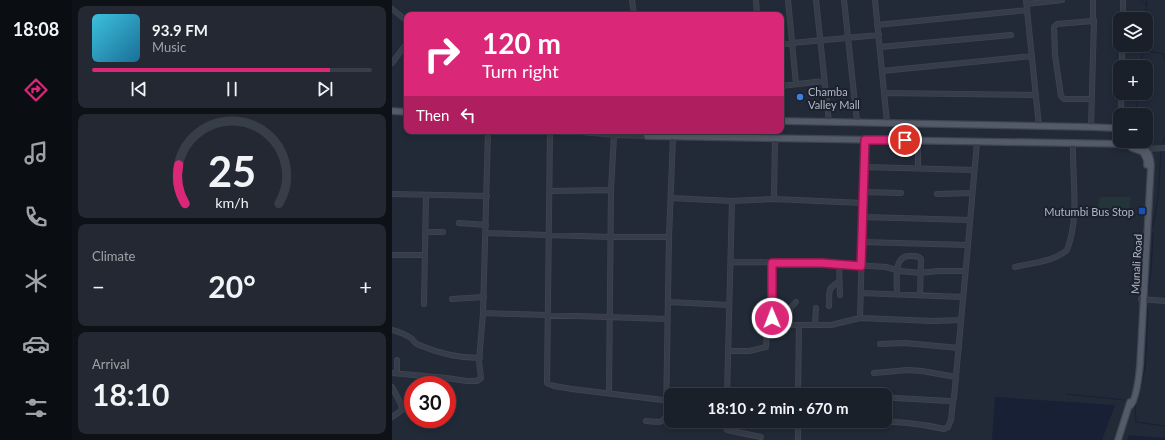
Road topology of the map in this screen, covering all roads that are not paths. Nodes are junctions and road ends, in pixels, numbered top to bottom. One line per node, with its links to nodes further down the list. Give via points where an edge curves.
1 (632, 0): 14 (street)
2 (756, 0): 15 (street)
3 (788, 0): 24 (street)
4 (816, 0): 23 (street)
5 (844, 0): 22 (street)
6 (875, 0): 7 (street); 19 (street)
7 (882, 0)
8 (1062, 0): 11 (street)
9 (1093, 0): 18 (street)
10 (1123, 0): 16 (street)
11 (1027, 2): 13 (street)
12 (392, 10): 17 (street)
13 (1027, 10): 19 (street); 28 (street)
14 (634, 12)
15 (757, 12)
16 (1122, 12)
17 (404, 19)
18 (1094, 21): 36 (street); 36 (street, via 1057,24 1054,27 1061,96 1064,99)
19 (878, 25): 20 (street)
20 (879, 35): 22 (street); 27 (street)
21 (1011, 36): 27 (street)
22 (848, 38): 23 (street); 41 (street)
23 (821, 39): 24 (street); 31 (street)
24 (793, 42): 25 (street); 32 (street)
25 (784, 44)
26 (404, 47): 29 (street)
27 (880, 47): 30 (street)
28 (1032, 56): 30 (street); 35 (street)
29 (392, 63)
30 (882, 71): 34 (street)
31 (824, 81): 32 (street); 40 (street)
32 (796, 84): 33 (street)
33 (784, 86)
34 (884, 93): 35 (street); 42 (street)
35 (1036, 95): 43 (street)
36 (1092, 99): 44 (street)
37 (392, 111): 38 (main road)
38 (404, 112)
39 (784, 121): 40 (main road)
40 (829, 122): 41 (main road)
41 (856, 122): 42 (main road)
42 (887, 123): 43 (main road)
43 (1039, 126): 44 (main road)
44 (1091, 127): 45 (main road)
45 (1113, 128)
46 (488, 134): 73 (street)
47 (550, 134): 66 (street)
48 (603, 134): 51 (street)
49 (630, 134): 51 (street)
50 (654, 134): 52 (main road)
51 (614, 135): 65 (street)
52 (673, 137): 53 (main road); 74 (street)
53 (775, 138): 54 (main road); 75 (street)
54 (865, 140): 55 (main road); 62 (street)
55 (918, 141): 56 (main road); 63 (street)
56 (976, 142): 58 (main road); 64 (street)
57 (1113, 142): 58 (main road)
58 (1073, 143): 96 (street, via 1076,204 1068,248 1057,256)
59 (1132, 148): 107 (main road, Munali Road, via 1143,152 1148,164)
60 (1165, 148): 61 (street)
61 (1145, 149): 107 (main road, Munali Road, via 1149,153 1151,165)
62 (864, 167): 63 (street); 67 (street)
63 (918, 168): 64 (street)
64 (974, 170): 69 (street)
65 (612, 190): 66 (street); 86 (street)
66 (550, 191): 85 (street)
67 (863, 192): 68 (street); 77 (street)
68 (901, 192)
69 (972, 193): 71 (street); 79 (street)
70 (392, 194): 72 (street)
71 (937, 194)
72 (426, 195): 73 (street); 82 (street)
73 (487, 196): 81 (street)
74 (671, 198): 76 (street); 87 (street)
75 (774, 199): 76 (street); 77 (street)
76 (732, 201): 92 (street)
77 (863, 203): 78 (street)
78 (863, 217): 79 (street); 88 (street)
79 (970, 220): 89 (street)
80 (459, 223): 81 (street)
81 (486, 225): 84 (street)
82 (425, 232): 83 (street); 91 (street)
83 (443, 232)
84 (486, 233): 85 (street); 105 (street)
85 (549, 235): 86 (street); 117 (street)
86 (611, 237): 87 (street); 118 (street)
87 (669, 237): 110 (street)
88 (862, 242): 89 (street); 95 (street)
89 (968, 245): 98 (street)
90 (392, 255): 91 (street)
91 (424, 255): 112 (street)
92 (731, 262): 93 (street); 113 (street)
93 (772, 263): 94 (street); 122 (street)
94 (839, 264): 95 (street); 100 (street)
95 (861, 266): 97 (street); 101 (street)
96 (1015, 267)
97 (897, 270): 99 (street); 99 (street, via 902,257 917,256 921,259); 102 (street)
98 (965, 271): 99 (street); 106 (street)
99 (920, 273): 104 (street)
100 (839, 282): 103 (street); 114 (street, via 830,289)
101 (861, 293): 102 (street); 119 (street)
102 (897, 294): 104 (street)
103 (840, 295)
104 (920, 295): 106 (street)
105 (484, 297): 108 (street); 116 (street)
106 (963, 297): 121 (street)
107 (1142, 299): 109 (street); 153 (main road, Munali Road, via 1137,374 1130,406)
108 (452, 300)
109 (1165, 301)
110 (668, 302): 113 (street); 120 (street)
111 (796, 302): 123 (street, via 790,308)
112 (424, 304)
113 (729, 305): 129 (street)
114 (829, 306)
115 (816, 308): 125 (street)
116 (483, 313): 117 (street); 130 (street)
117 (547, 315): 118 (street); 139 (street, via 547,383)
118 (609, 317): 120 (street); 139 (street)
119 (860, 318): 121 (street); 125 (street, via 831,325)
120 (668, 319): 136 (street)
121 (961, 320): 128 (street)
122 (772, 324): 123 (street); 129 (street, via 767,332 766,347 748,351)
123 (790, 324): 124 (street)
124 (799, 325): 125 (street); 138 (street)
125 (815, 325)
126 (392, 330): 130 (street, via 436,352)
127 (880, 344): 128 (street, via 905,343)
128 (959, 348): 134 (street)
129 (729, 351): 137 (street)
130 (480, 358): 132 (street, via 481,376 474,382)
131 (397, 360): 132 (street)
132 (395, 372)
133 (874, 373): 134 (street, via 908,370)
134 (956, 377): 142 (street)
135 (392, 387): 143 (street)
136 (669, 388)
137 (727, 388)
138 (798, 388)
139 (609, 393): 141 (street)
140 (895, 398): 142 (street)
141 (664, 399)
142 (953, 400): 148 (street, via 951,420 944,429)
143 (401, 404): 144 (street); 145 (street, via 402,410)
144 (404, 405)
145 (392, 417)
146 (664, 420): 147 (street)
147 (646, 421)
148 (892, 421)
149 (726, 428): 151 (street)
150 (798, 428): 152 (street)
151 (761, 437)
152 (798, 440)
153 (1118, 440)

